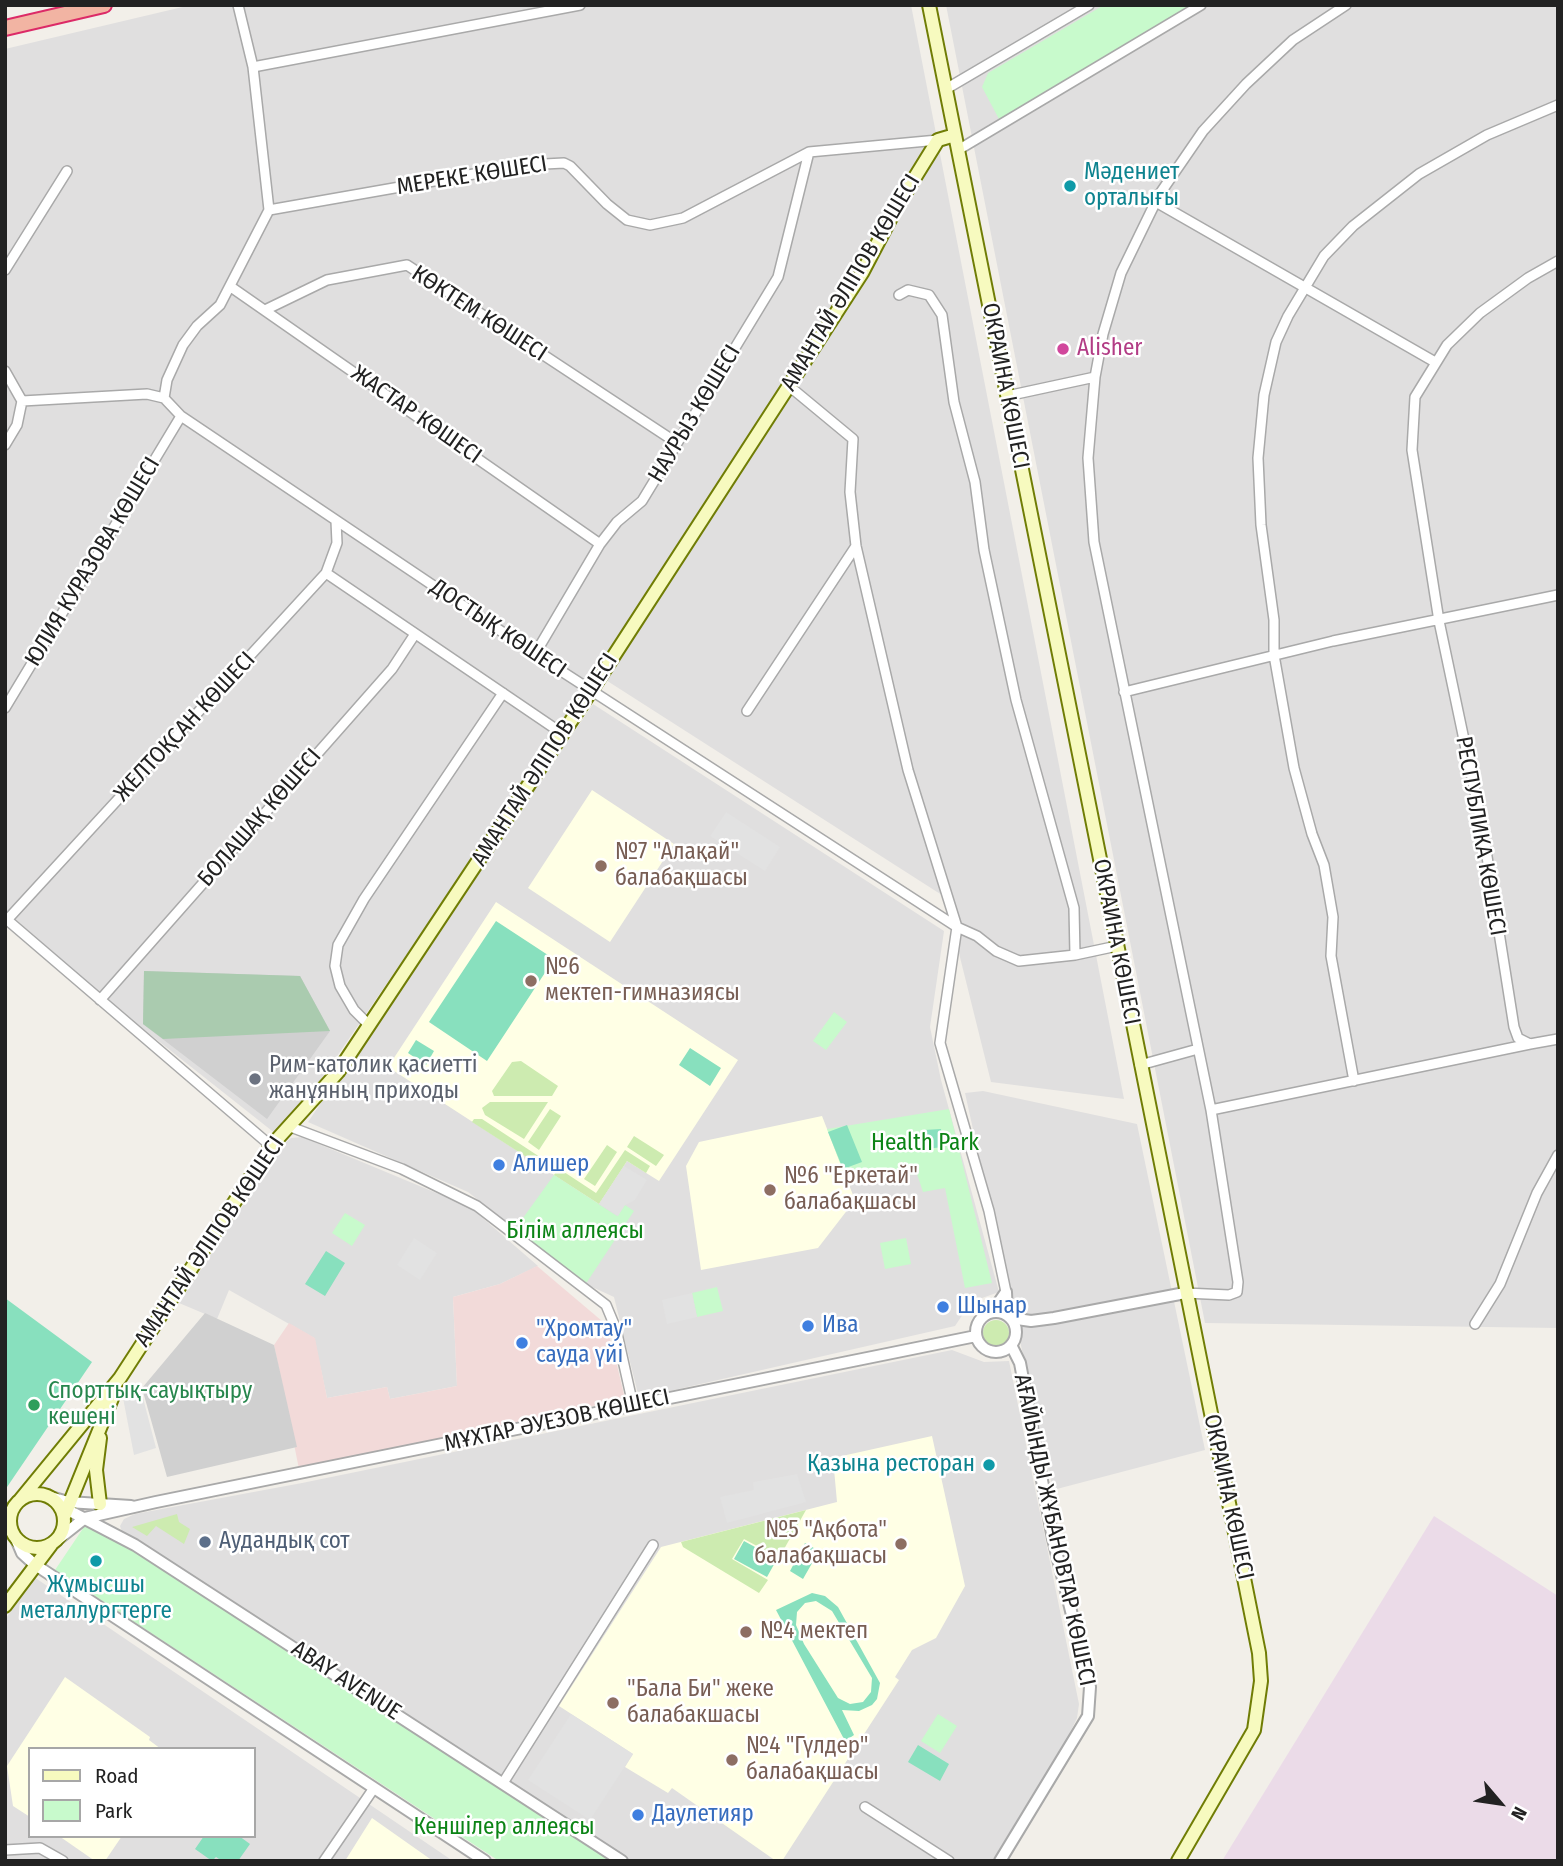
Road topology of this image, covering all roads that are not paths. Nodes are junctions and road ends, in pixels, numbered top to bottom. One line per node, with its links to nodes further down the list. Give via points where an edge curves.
1 (104, 5): 8 (highway)
2 (238, 5): 9 (street)
3 (580, 5): 9 (street)
4 (929, 5): 10 (main road, ОКРАИНА КӨШЕСІ)
5 (1089, 5): 10 (street)
6 (1201, 5): 14 (street)
7 (1346, 5): 17 (street, via 1293,40 1246,84 1203,131)
8 (5, 28)
9 (253, 67): 18 (street)
10 (946, 89): 12 (main road, ОКРАИНА КӨШЕСІ)
11 (1558, 105): 21 (street, via 1487,135 1419,174 1353,226 1324,256)
12 (955, 135): 13 (main road); 14 (main road, ОКРАИНА КӨШЕСІ)
13 (939, 140): 15 (street, МЕРЕКЕ КӨШЕСІ); 28 (main road, АМАНТАЙ ӘЛІПОВ КӨШЕСІ)
14 (958, 150): 29 (main road, ОКРАИНА КӨШЕСІ)
15 (809, 152): 18 (street, МЕРЕКЕ КӨШЕСІ, via 683,218 650,225 627,220 564,163 525,165); 33 (street, НАУРЫЗ КӨШЕСІ, via 778,277)
16 (67, 171): 20 (street)
17 (1156, 202): 21 (street); 27 (street, via 1121,273)
18 (270, 210): 22 (street)
19 (1558, 261): 25 (street, РЕСПУБЛИКА КӨШЕСІ, via 1480,313)
20 (5, 270)
21 (1305, 286): 25 (street); 43 (street, via 1276,342 1259,445 1261,525)
22 (231, 287): 24 (street, ЖАСТАР КӨШЕСІ); 30 (street, via 183,345)
23 (899, 295): 53 (street, via 908,290 929,295 942,315 954,402 975,482 984,550 1016,700 1074,908)
24 (265, 310): 33 (street, КӨКТЕМ КӨШЕСІ, via 327,280 407,265); 36 (street, ЖАСТАР КӨШЕСІ)
25 (1435, 362): 40 (street, РЕСПУБЛИКА КӨШЕСІ, via 1415,397 1412,450)
26 (5, 371): 31 (street)
27 (1096, 377): 29 (street); 45 (street, via 1088,458 1094,542)
28 (789, 386): 37 (street, via 853,439 850,492); 44 (main road, АМАНТАЙ ӘЛІПОВ КӨШЕСІ)
29 (1007, 396): 52 (main road, ОКРАИНА КӨШЕСІ)
30 (164, 398): 31 (street, via 147,394); 32 (street, ДОСТЫҚ КӨШЕСІ)
31 (22, 401): 34 (street, via 17,425)
32 (181, 416): 35 (street, ДОСТЫҚ КӨШЕСІ); 47 (street, ЮЛИЯ КУРАЗОВА КӨШЕСІ)
33 (677, 443): 36 (street, НАУРЫЗ КӨШЕСІ, via 642,501)
34 (5, 445)
35 (336, 521): 38 (street, ЖЕЛТОҚСАН КӨШЕСІ, via 337,542); 42 (street, ДОСТЫҚ КӨШЕСІ)
36 (600, 544): 42 (street, НАУРЫЗ КӨШЕСІ)
37 (856, 546): 48 (street); 51 (street, via 908,770)
38 (326, 573): 41 (street); 50 (street, ЖЕЛТОҚСАН КӨШЕСІ)
39 (1558, 595): 40 (street)
40 (1439, 621): 43 (street); 57 (street, РЕСПУБЛИКА КӨШЕСІ, via 1482,825 1514,1027 1518,1038)
41 (415, 634): 46 (street); 54 (street, БОЛАШАҚ КӨШЕСІ, via 392,669)
42 (535, 654): 44 (street, ДОСТЫҚ КӨШЕСІ)
43 (1274, 655): 45 (street); 60 (street, via 1294,768 1324,865 1334,917 1331,956)
44 (591, 691): 49 (main road, АМАНТАЙ ӘЛІПОВ КӨШЕСІ); 51 (street, ДОСТЫҚ КӨШЕСІ)
45 (1124, 692): 58 (street)
46 (503, 693): 49 (street); 55 (street, via 338,944 335,966 340,986)
47 (5, 708)
48 (747, 711)
49 (563, 734): 55 (main road, АМАНТАЙ ӘЛІПОВ КӨШЕСІ)
50 (6, 919): 54 (street)
51 (957, 927): 53 (street, ДОСТЫҚ КӨШЕСІ, via 1019,961); 65 (street, via 940,1043 989,1211)
52 (1116, 946): 53 (street, ДОСТЫҚ КӨШЕСІ); 59 (main road, ОКРАИНА КӨШЕСІ)
53 (1075, 955)
54 (100, 1000): 63 (street)
55 (369, 1025): 62 (main road, АМАНТАЙ ӘЛІПОВ КӨШЕСІ, via 322,1091)
56 (1558, 1039): 57 (street)
57 (1530, 1044): 60 (street)
58 (1198, 1049): 59 (street); 61 (street)
59 (1140, 1065): 66 (main road, ОКРАИНА КӨШЕСІ)
60 (1354, 1081): 61 (street)
61 (1211, 1110): 66 (street, via 1237,1292)
62 (288, 1126): 63 (main road, АМАНТАЙ ӘЛІПОВ КӨШЕСІ); 75 (street, via 402,1169 477,1206 606,1305)
63 (271, 1146): 74 (main road, АМАНТАЙ ӘЛІПОВ КӨШЕСІ)
64 (1556, 1161): 70 (street, via 1537,1194 1500,1284)
65 (1006, 1292): 67 (street); 68 (street)
66 (1185, 1293): 69 (street); 100 (main road, ОКРАИНА КӨШЕСІ, via 1255,1631 1261,1681 1258,1713 1245,1750)
67 (992, 1312): 68 (street); 72 (street, via 981,1319)
68 (1008, 1317): 69 (street); 71 (street)
69 (1031, 1321): 71 (street)
70 (1475, 1324)
71 (1016, 1331): 73 (street)
72 (976, 1336): 73 (street, via 992,1352); 75 (street, МҰХТАР ӘУЕЗОВ КӨШЕСІ)
73 (1011, 1345): 99 (street, АҒАЙЫНДЫ ЖҰБАНОВТАР КӨШЕСІ, via 1020,1363 1054,1539 1090,1687 1088,1716)
74 (120, 1378): 76 (main road, АМАНТАЙ ӘЛІПОВ КӨШЕСІ); 77 (main road, АМАНТАЙ ӘЛІПОВ КӨШЕСІ)
75 (633, 1405): 79 (street, МҰХТАР ӘУЕЗОВ КӨШЕСІ)
76 (101, 1425): 78 (main road, via 96,1471); 80 (main road, АМАНТАЙ ӘЛІПОВ КӨШЕСІ)
77 (20, 1500): 80 (main road, via 33,1494 47,1496); 83 (main road)
78 (100, 1504): 79 (street, МҰХТАР ӘУЕЗОВ КӨШЕСІ); 80 (street, МҰХТАР ӘУЕЗОВ КӨШЕСІ)
79 (138, 1506): 81 (street, МҰХТАР ӘУЕЗОВ КӨШЕСІ)
80 (66, 1509): 82 (street, ABAY AVENUE); 86 (main road)
81 (121, 1512): 82 (street, МҰХТАР ӘУЕЗОВ КӨШЕСІ); 84 (street)
82 (85, 1518): 84 (street, ABAY AVENUE); 86 (street, МҰХТАР ӘУЕЗОВ КӨШЕСІ)
83 (8, 1520): 85 (main road)
84 (114, 1532): 90 (street, ABAY AVENUE)
85 (16, 1539): 86 (main road, via 36,1548); 88 (street)
86 (54, 1542): 88 (main road)
87 (653, 1545): 90 (street)
88 (34, 1564): 89 (main road); 91 (street)
89 (5, 1606)
90 (503, 1783): 97 (street, ABAY AVENUE)
91 (374, 1788): 95 (street); 96 (street)
92 (865, 1807): 98 (street)
93 (5, 1850): 94 (street, via 40,1848)
94 (63, 1861)
95 (324, 1861)
96 (485, 1861)
97 (622, 1861)
98 (949, 1861)
99 (1000, 1861)
100 (1178, 1861)

